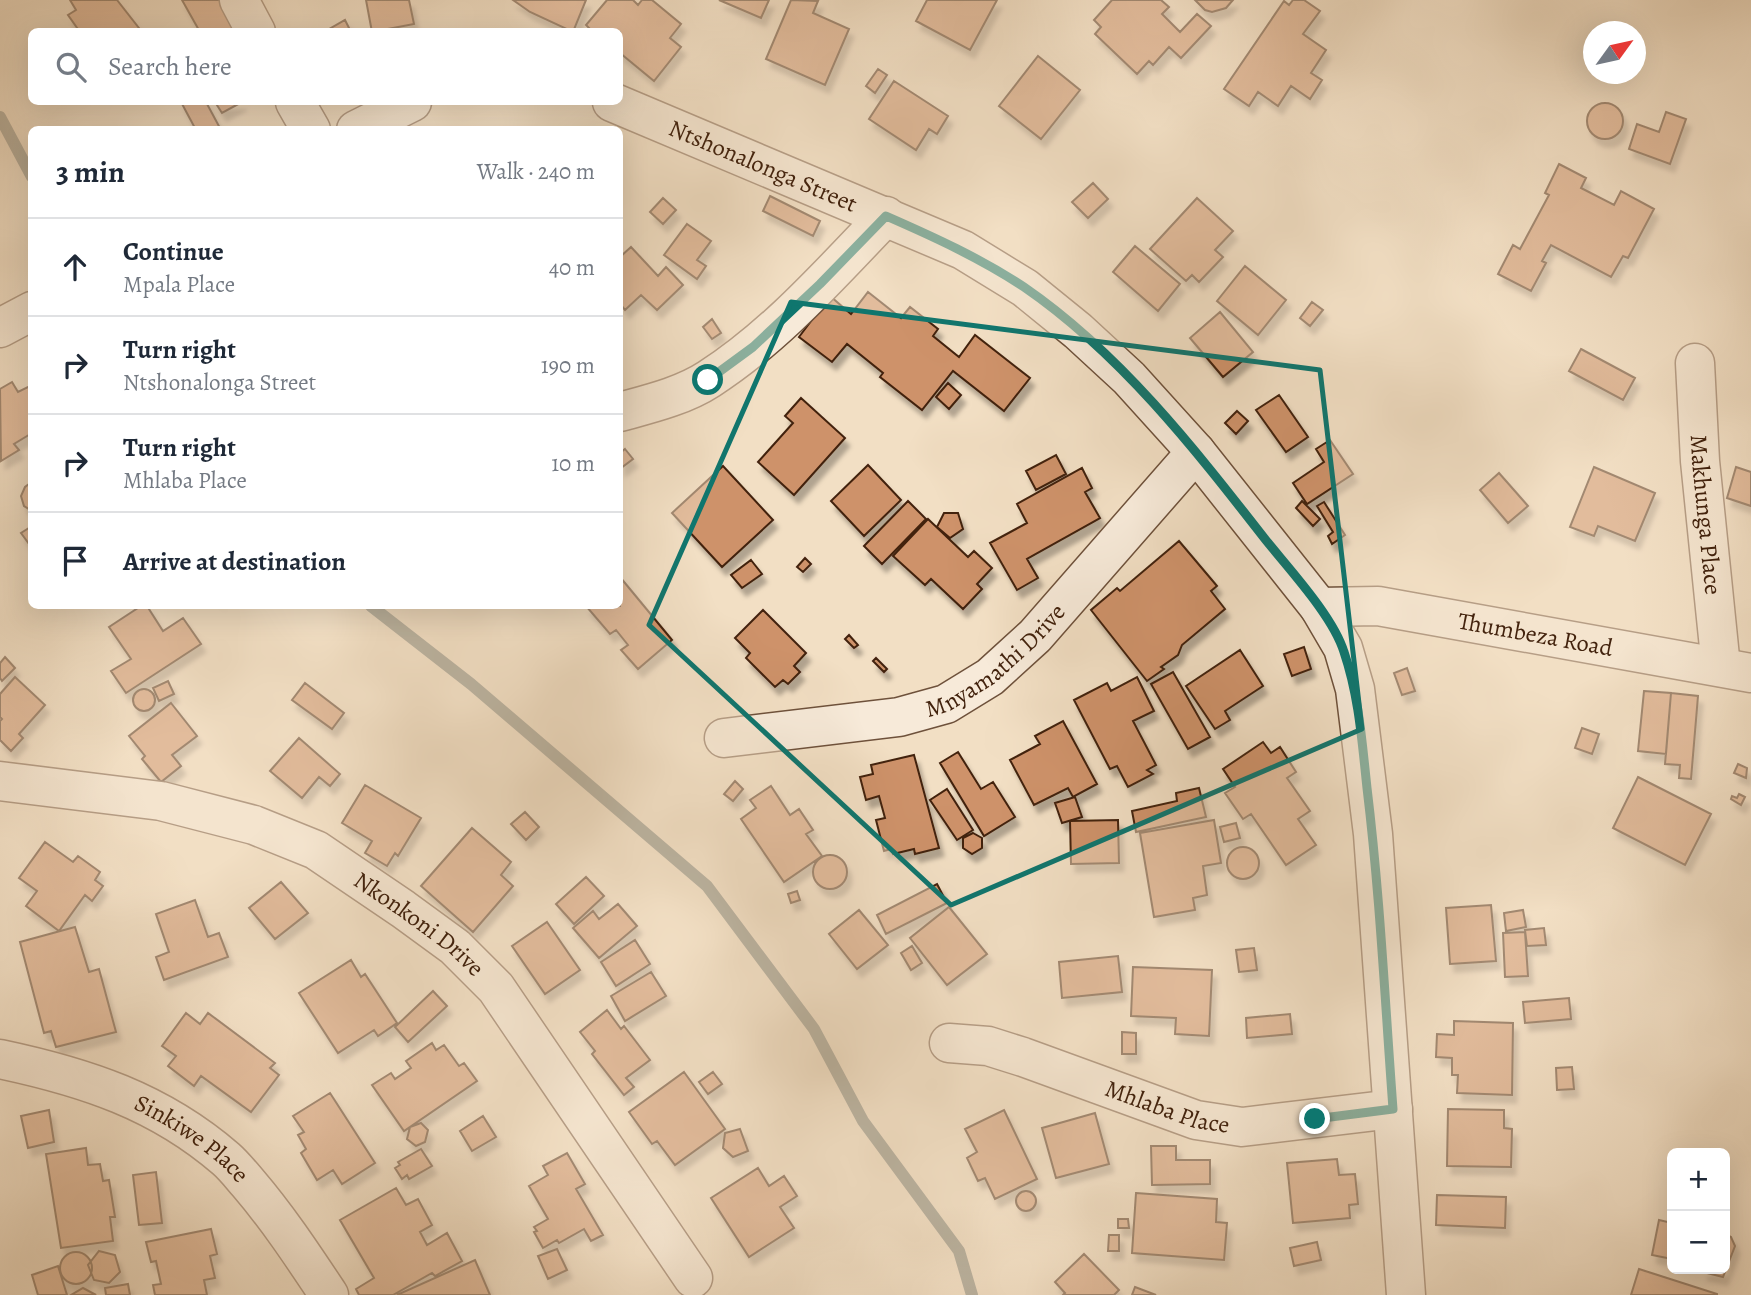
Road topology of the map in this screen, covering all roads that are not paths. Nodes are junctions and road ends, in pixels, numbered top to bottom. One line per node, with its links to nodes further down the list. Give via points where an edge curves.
1 (239, 0): 2 (street)
2 (254, 28)
3 (297, 105): 6 (street)
4 (406, 105): 7 (street)
5 (619, 105): 8 (street, Ntshonalonga Street)
6 (309, 126)
7 (364, 126)
8 (886, 216): 12 (street, via 753,347 717,374 659,401); 13 (street, Ntshonalonga Street, via 963,250 1025,288 1129,378)
9 (28, 313): 10 (street)
10 (0, 328)
11 (1695, 363): 15 (street, Makhunga Place, via 1700,461)
12 (623, 411)
13 (1196, 452): 14 (street, Ntshonalonga Street); 16 (street, Mnyamathi Drive, via 1035,636 990,677 946,704 899,717)
14 (1319, 607): 15 (street, Thumbeza Road, via 1378,606); 20 (street, Ntshonalonga Street, via 1343,648 1355,689 1373,834)
15 (1736, 670)
16 (724, 738)
17 (0, 781): 21 (street, Nkonkoni Drive, via 161,801 254,825 316,850 414,917 455,947 496,988)
18 (949, 1043): 20 (street, Mhlaba Place, via 988,1046 1196,1120 1242,1127)
19 (0, 1059): 22 (street, Sinkiwe Place, via 114,1091 167,1115 228,1160 274,1213)
20 (1393, 1109): 23 (street, Ntshonalonga Street)
21 (693, 1278)
22 (329, 1295)
23 (1406, 1295)

